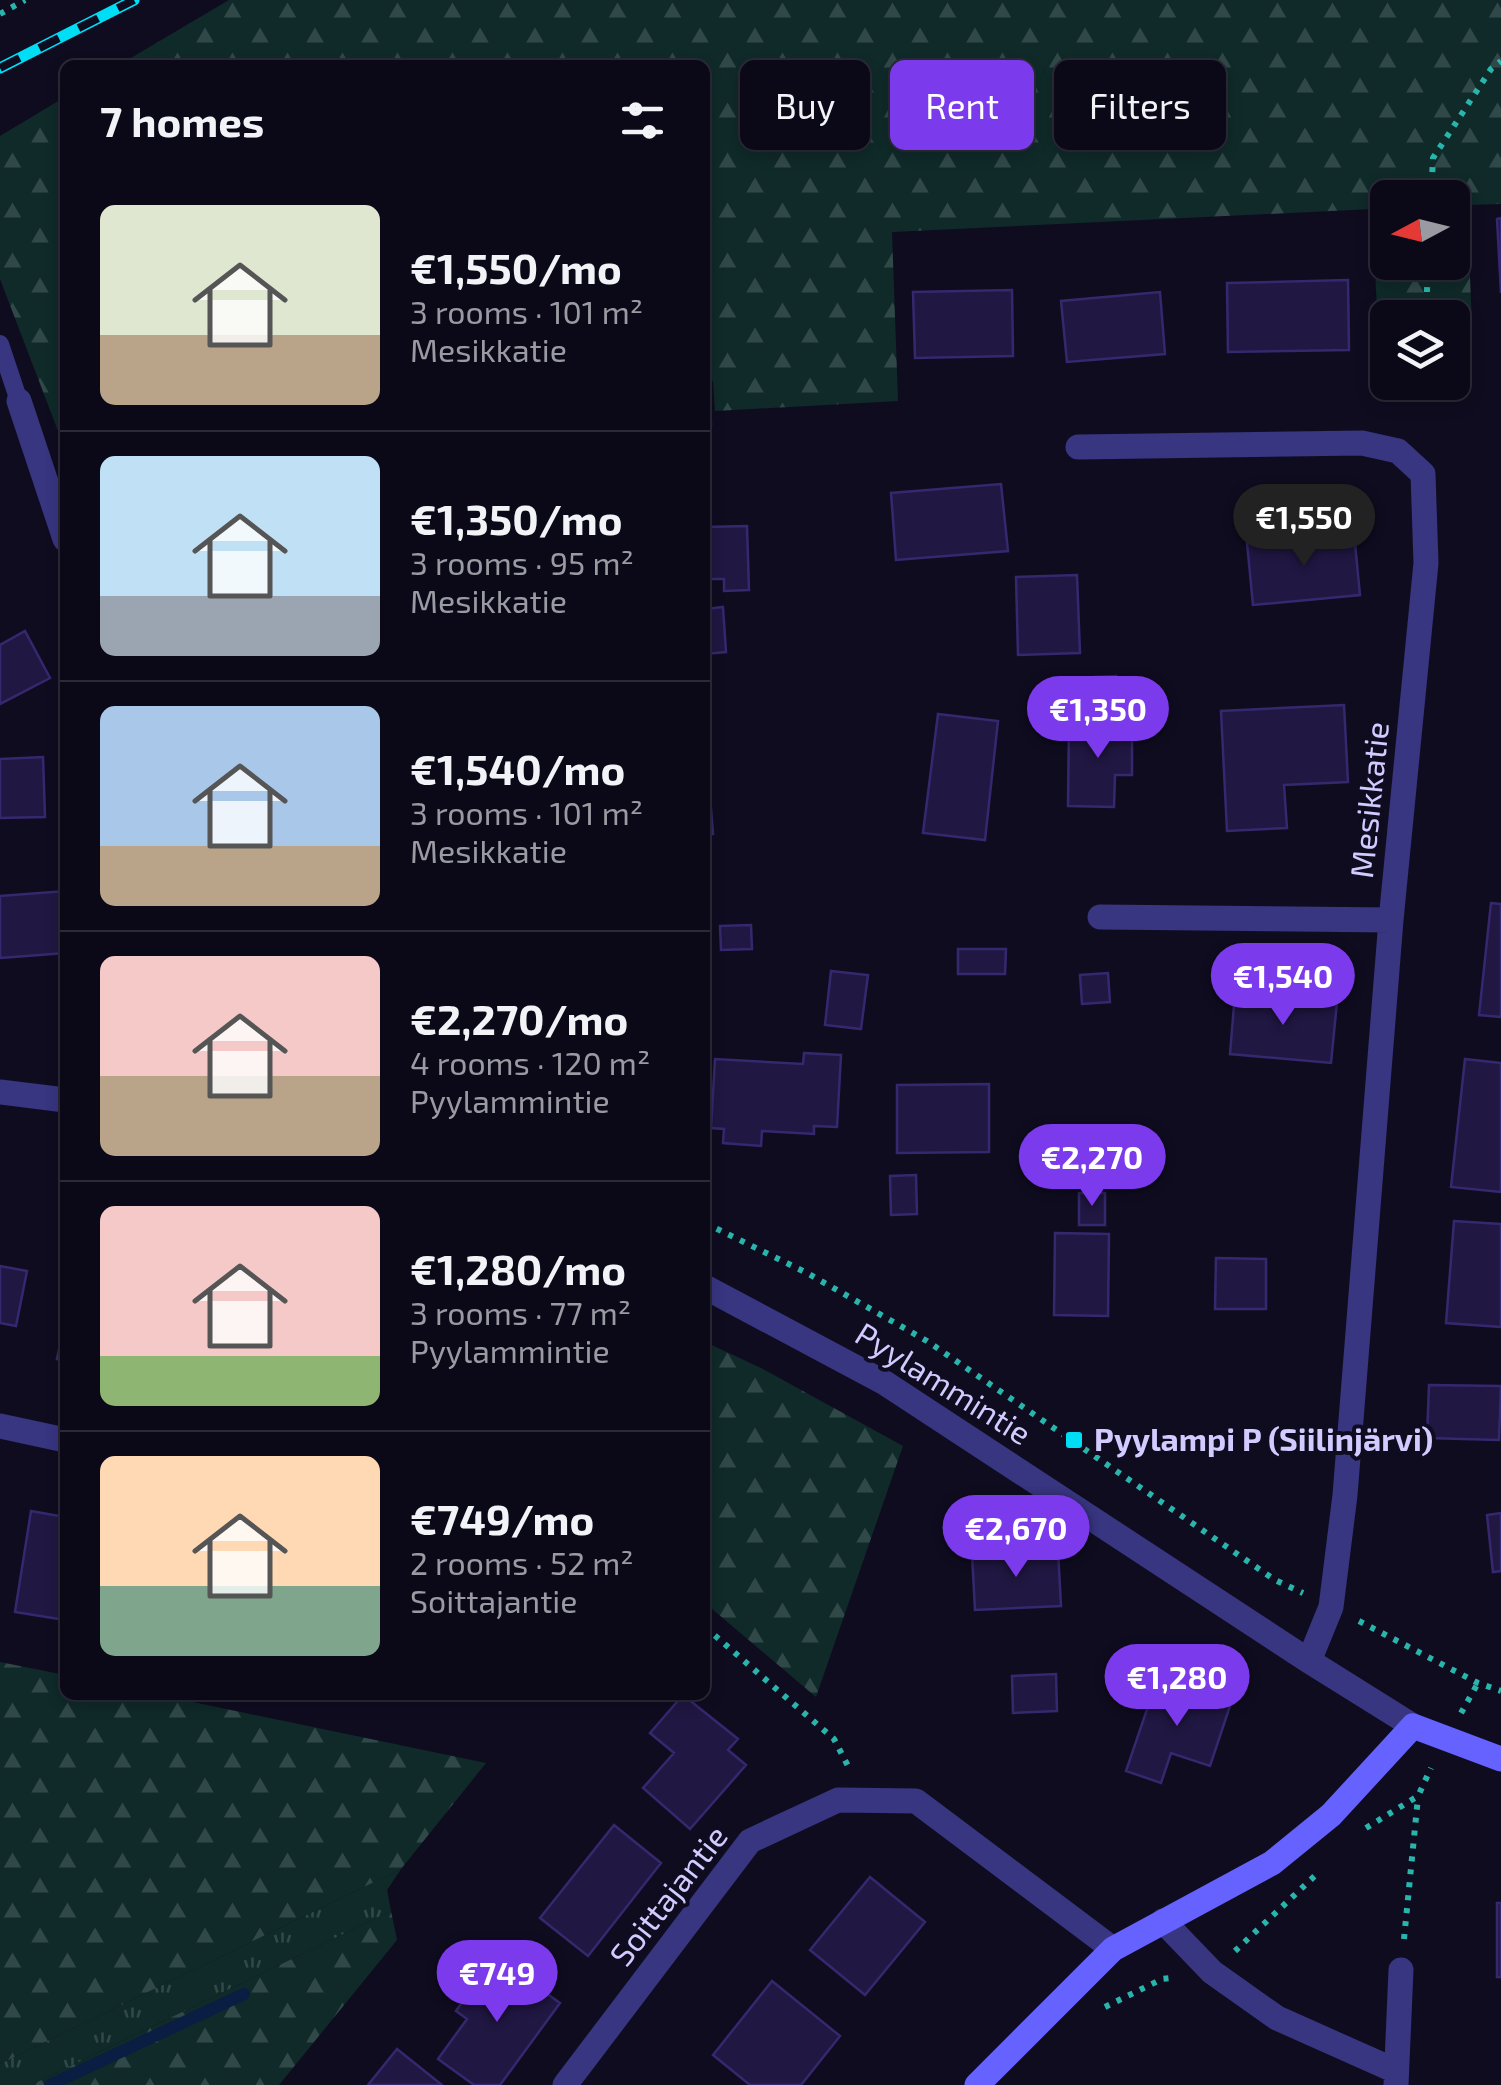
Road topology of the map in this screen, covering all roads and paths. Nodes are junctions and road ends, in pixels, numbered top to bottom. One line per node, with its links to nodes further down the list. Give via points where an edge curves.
1 (26, 0): 2 (path)
2 (0, 14)
3 (1501, 61): 4 (path, via 1433,158)
4 (1432, 180)
5 (0, 344): 6 (lane)
6 (19, 401): 8 (street)
7 (1078, 447): 10 (street, Mesikkatie, via 1362,443 1398,452 1423,474 1426,563)
8 (60, 524)
9 (1100, 916): 10 (street)
10 (1390, 920): 17 (street, Mesikkatie)
11 (0, 1092): 12 (street)
12 (60, 1099)
13 (710, 1225): 17 (path, via 928,1341 1275,1580)
14 (710, 1290): 19 (street, Pyylammintie, via 885,1382)
15 (0, 1426): 16 (street)
16 (60, 1439)
17 (1331, 1607): 19 (street, Mesikkatie); 20 (path)
18 (710, 1631): 24 (path, via 834,1740)
19 (1308, 1661): 21 (street, Pyylammintie)
20 (1501, 1691)
21 (1413, 1726): 22 (street, Pyylammintie); 25 (street, via 1331,1815 1272,1863)
22 (1501, 1759)
23 (1418, 1796): 27 (path)
24 (865, 1799): 26 (street, Soittajantie, via 916,1801); 29 (street, Soittajantie, via 838,1800 750,1841)
25 (1164, 1921): 26 (street); 28 (street, via 1212,1972 1277,2018)
26 (1113, 1949): 30 (street)
27 (1402, 1970): 28 (street)
28 (1396, 2078)
29 (565, 2085)
30 (976, 2085)

